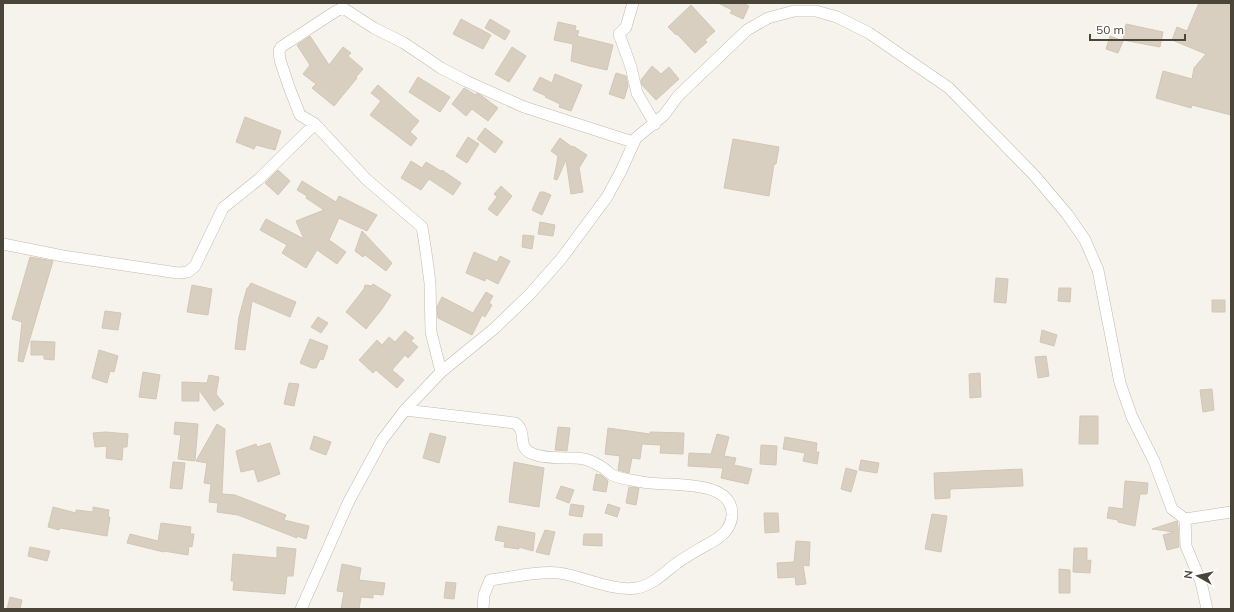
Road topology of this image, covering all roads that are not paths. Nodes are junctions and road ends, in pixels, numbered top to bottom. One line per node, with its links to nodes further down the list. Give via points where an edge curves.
1 (633, 3): 3 (street, via 626,27 619,34 637,93)
2 (315, 124): 4 (street, via 300,115 284,74 279,51 343,8 454,75 524,107); 5 (street, via 259,179 223,208 194,266 188,272 128,266); 6 (street, via 366,179 422,227 430,283 431,332)
3 (655, 124): 4 (street); 9 (street, via 678,96 747,30 768,18 794,11 816,11 850,23 869,33 949,88 1034,175 1068,214 1085,240 1098,270 1120,383 1132,417 1154,461 1172,509)
4 (633, 142): 6 (street, via 607,197 561,259 532,293 495,328)
5 (3, 244)
6 (441, 372): 7 (street)
7 (405, 410): 10 (street, via 382,440 349,501); 11 (street, via 515,423 520,426 525,450 535,455 582,458 613,475 646,483 694,485 713,490 729,502 732,509 732,521 726,532 718,539 644,586 618,587 560,573 539,573 490,580 484,595)
8 (1231, 512): 9 (street)
9 (1185, 519): 12 (street, via 1186,546)
10 (301, 609)
11 (483, 609)
12 (1207, 609)

